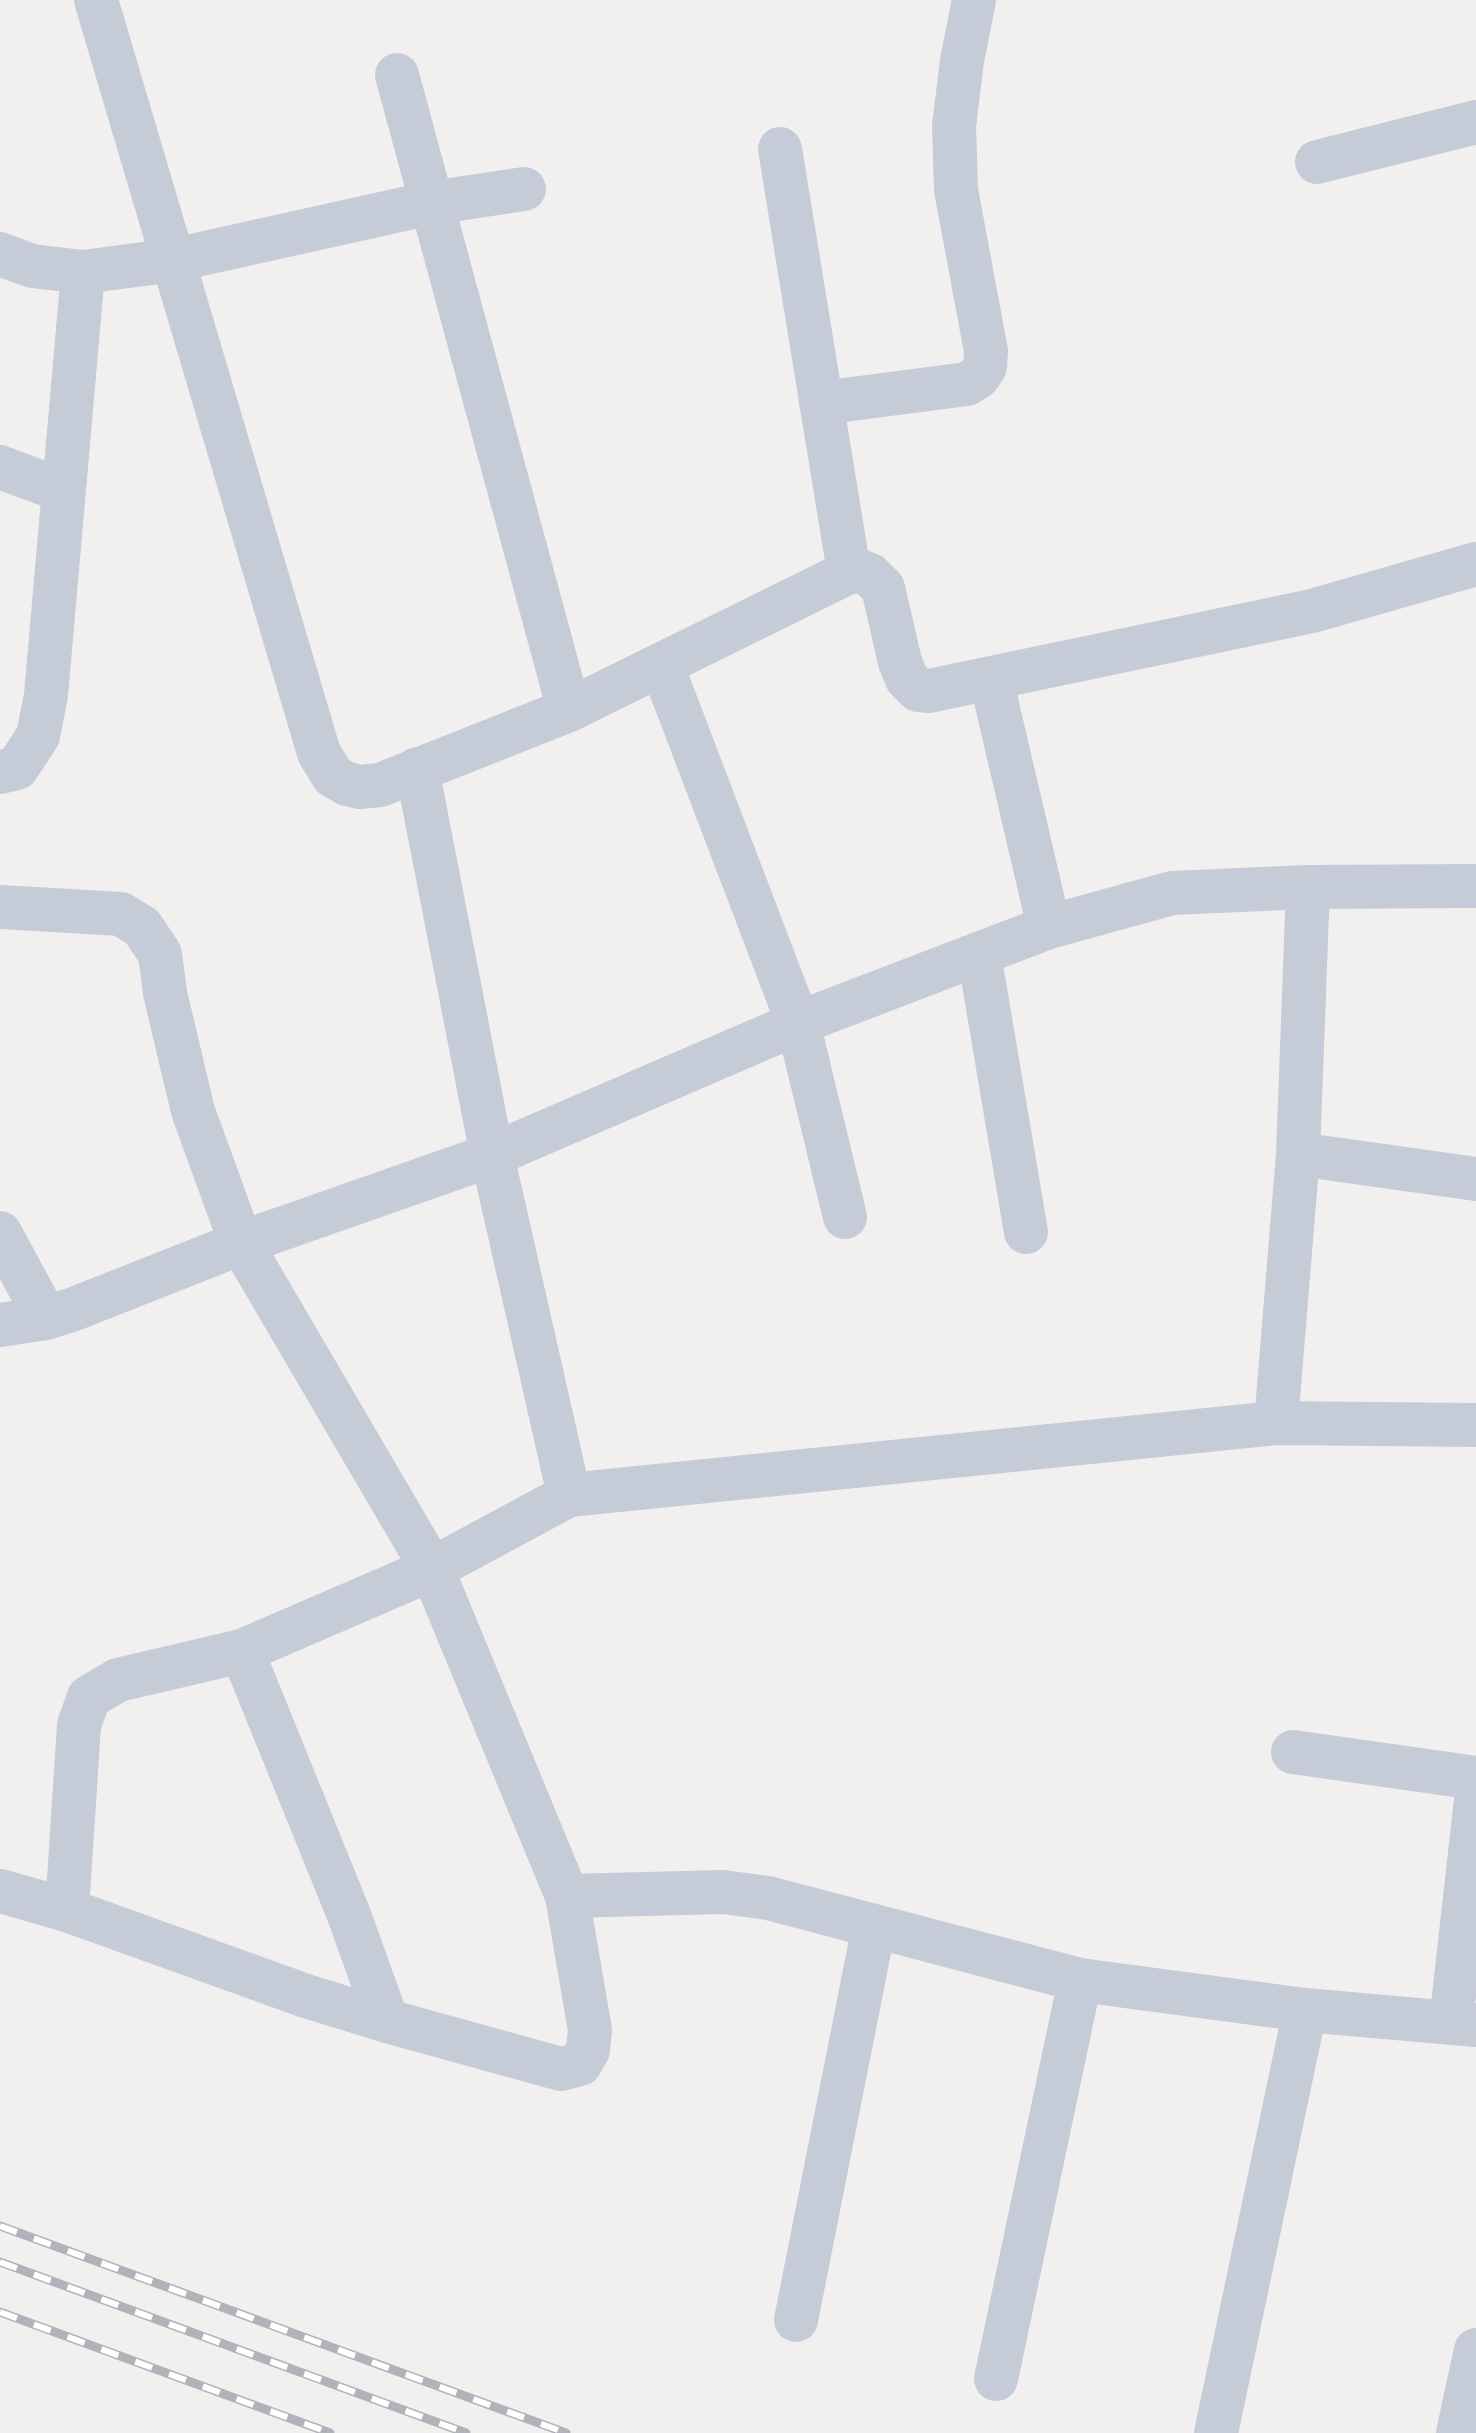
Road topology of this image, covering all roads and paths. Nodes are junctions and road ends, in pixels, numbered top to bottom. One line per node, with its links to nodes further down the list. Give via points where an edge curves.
1 (96, 0): 10 (street)
2 (974, 0): 12 (street, via 954,126 956,190 985,367 967,384)
3 (397, 75): 8 (street)
4 (1476, 122): 6 (street)
5 (780, 149): 12 (street)
6 (1317, 162)
7 (524, 189): 8 (street)
8 (431, 203): 10 (street); 19 (street)
9 (0, 254): 11 (street, via 32,266)
10 (174, 260): 11 (street); 20 (street, via 319,753 333,776 360,787 380,785)
11 (83, 272): 14 (street)
12 (821, 403): 16 (street)
13 (0, 467): 14 (street)
14 (64, 491): 21 (street, via 38,736 17,768)
15 (1476, 564): 18 (street, via 1312,611)
16 (849, 572): 17 (street); 18 (street, via 870,575 883,588 900,662 918,690)
17 (662, 666): 19 (street); 27 (street)
18 (991, 679): 25 (street)
19 (569, 710): 20 (street)
20 (417, 769): 29 (street)
21 (0, 772)
22 (1476, 886): 23 (street)
23 (1308, 887): 25 (street, via 1172,893); 28 (street)
24 (0, 907): 34 (street, via 121,914 142,927 160,954 193,1111)
25 (1049, 927): 26 (street)
26 (979, 954): 27 (street); 32 (street)
27 (798, 1023): 29 (street); 31 (street)
28 (1298, 1154): 30 (street); 37 (street)
29 (492, 1155): 34 (street); 39 (street)
30 (1476, 1179)
31 (845, 1217)
32 (1026, 1232)
33 (0, 1233): 35 (street)
34 (241, 1243): 35 (street); 40 (street)
35 (46, 1318): 36 (street)
36 (0, 1325)
37 (1276, 1423): 38 (street); 39 (street)
38 (1476, 1425)
39 (569, 1495): 40 (street)
40 (432, 1569): 41 (street); 46 (street)
41 (242, 1651): 47 (street, via 118,1680 89,1697 79,1725); 51 (street)
42 (1293, 1752): 43 (street)
43 (1476, 1778)
44 (1476, 1800): 52 (street)
45 (0, 1891): 47 (street)
46 (567, 1896): 48 (street, via 723,1892 768,1898); 51 (street, via 590,2030 580,2064 561,2069)
47 (67, 1910): 51 (street)
48 (874, 1926): 49 (street); 53 (street)
49 (1080, 1980): 50 (street); 55 (street)
50 (1305, 2010): 52 (street); 56 (street)
51 (387, 2021)
52 (1464, 2023)
53 (796, 2320)
54 (1476, 2350): 57 (street)
55 (996, 2379)
56 (1216, 2433)
57 (1458, 2433)

